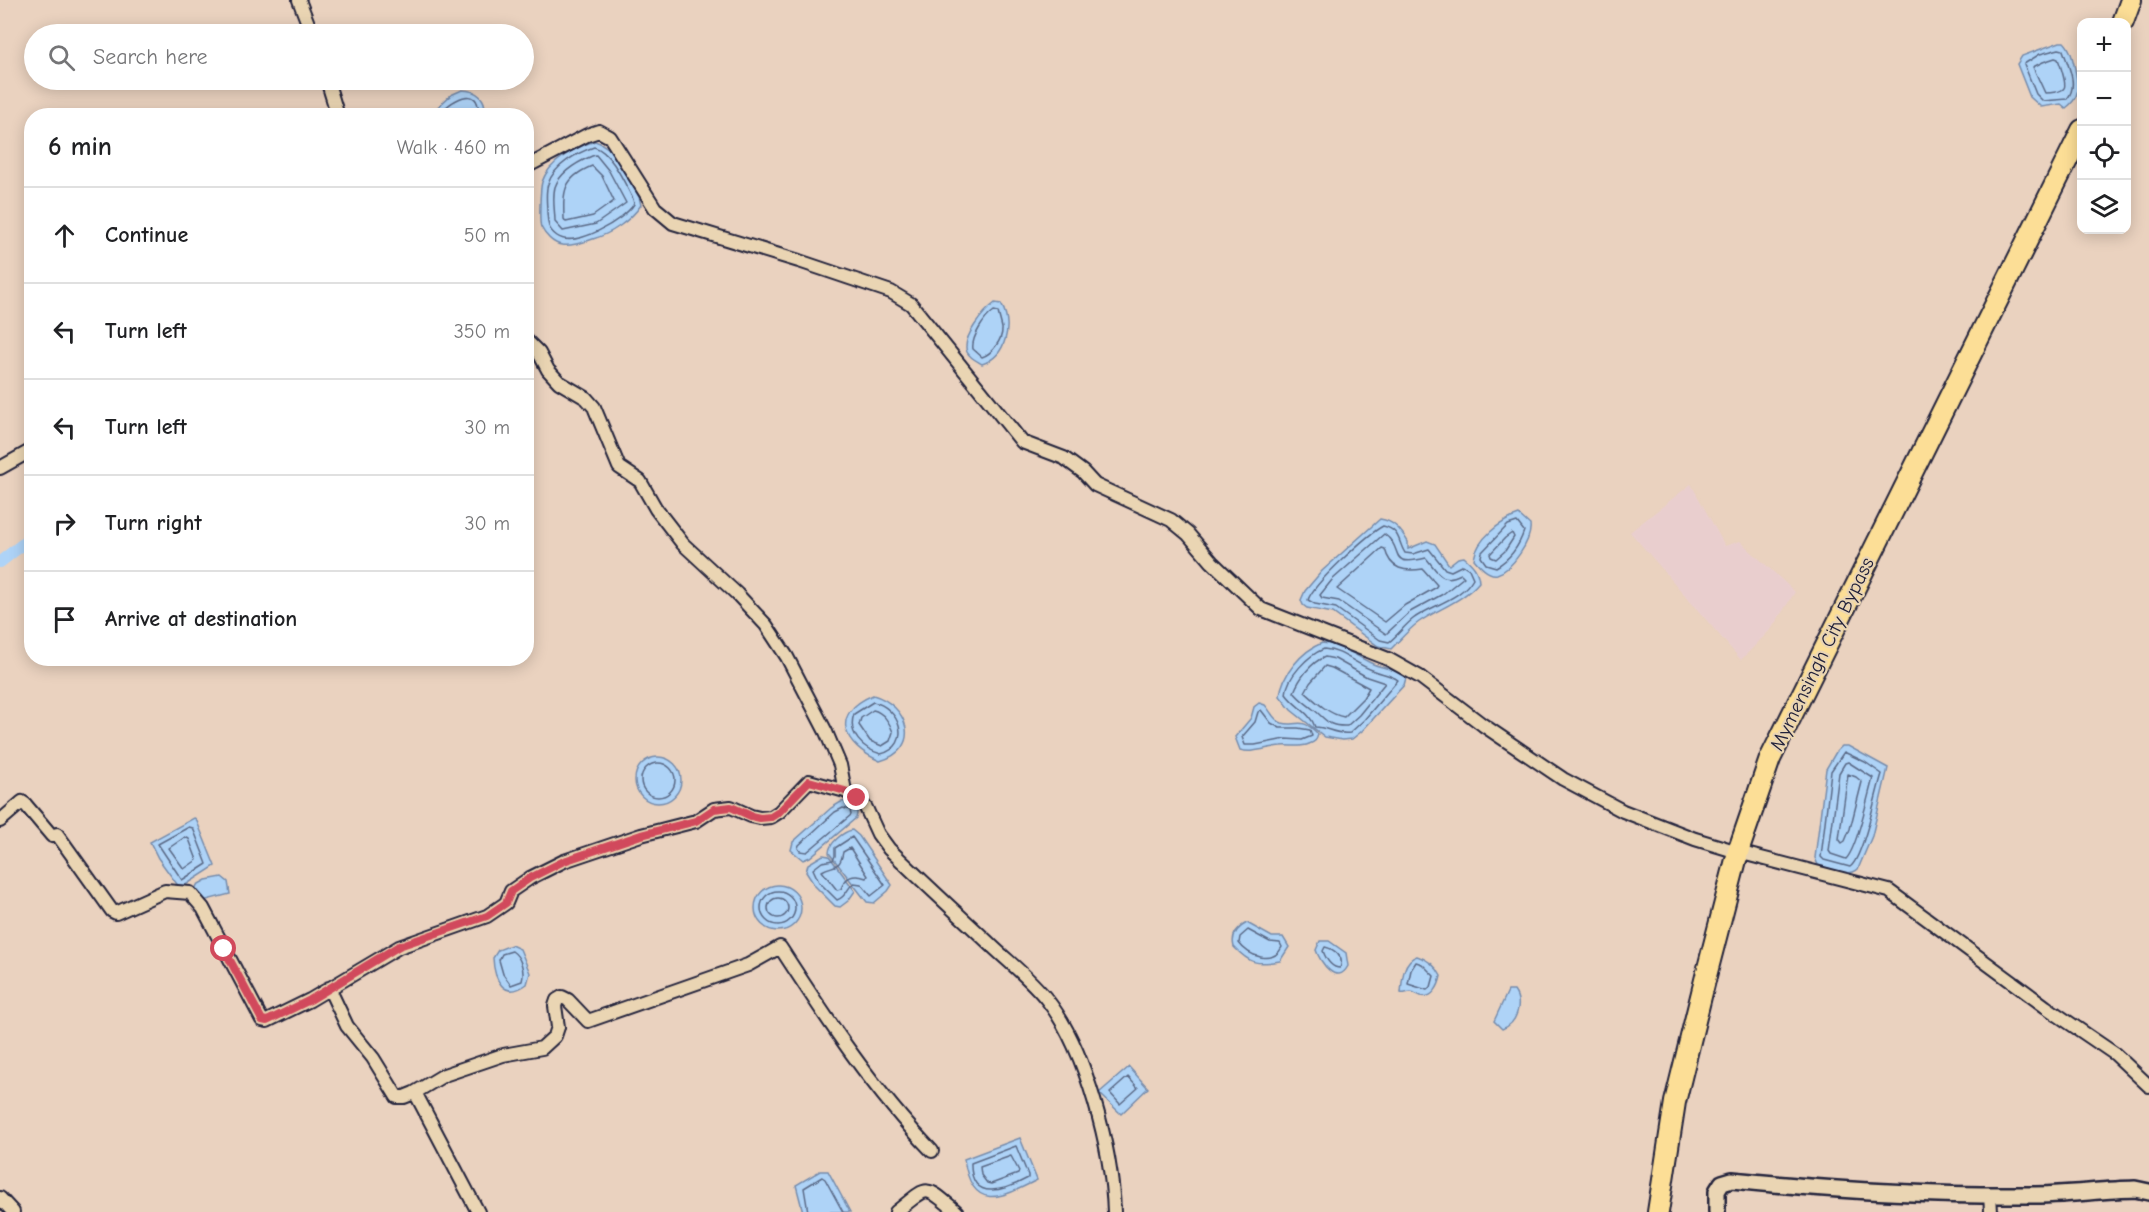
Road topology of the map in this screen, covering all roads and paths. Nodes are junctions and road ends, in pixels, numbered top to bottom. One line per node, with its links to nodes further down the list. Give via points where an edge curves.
1 (299, 0): 4 (street)
2 (2131, 0): 3 (highway)
3 (2124, 18)
4 (308, 24)
5 (330, 90): 6 (street)
6 (336, 108)
7 (2077, 140): 14 (highway, Mymensingh City Bypass, via 1770,759)
8 (534, 163): 14 (street, via 598,131 610,137 655,208 673,223 891,292 910,304 1022,442 1064,458 1095,485 1171,520 1261,609 1388,659 1420,677 1563,778 1623,811)
9 (534, 348): 12 (street, via 559,382 594,407 619,467 640,481 683,544 766,625 826,732 840,765)
10 (24, 454): 11 (street)
11 (0, 468)
12 (845, 791): 15 (street, via 809,781 771,817 751,816 731,807 714,809 696,821 564,861 511,891 506,903 487,916 399,946); 26 (street, via 866,808 889,849 1054,1008 1085,1072 1112,1178)
13 (0, 821): 15 (street, via 22,802 25,804 52,836 57,834 112,911 165,891 190,893 203,908 262,1020 267,1021)
14 (1738, 852): 16 (street, via 1889,891 2115,1054); 27 (highway, Mymensingh City Bypass, via 1675,1102)
15 (330, 988): 17 (street, via 347,1026 397,1097)
16 (2149, 1086)
17 (414, 1093): 18 (street, via 444,1075 503,1055 542,1048 555,1036 555,1006 562,997 588,1021 748,964 780,947 825,1016 903,1121); 23 (street)
18 (932, 1151)
19 (2149, 1192): 20 (street, via 2135,1189)
20 (1990, 1194): 28 (street, via 1826,1189 1732,1180 1722,1183 1717,1191); 29 (street)
21 (0, 1198): 22 (street)
22 (13, 1212)
23 (478, 1212)
24 (896, 1212): 25 (street, via 929,1190)
25 (957, 1212)
26 (1114, 1212)
27 (1658, 1212)
28 (1717, 1212)
29 (1991, 1212)

